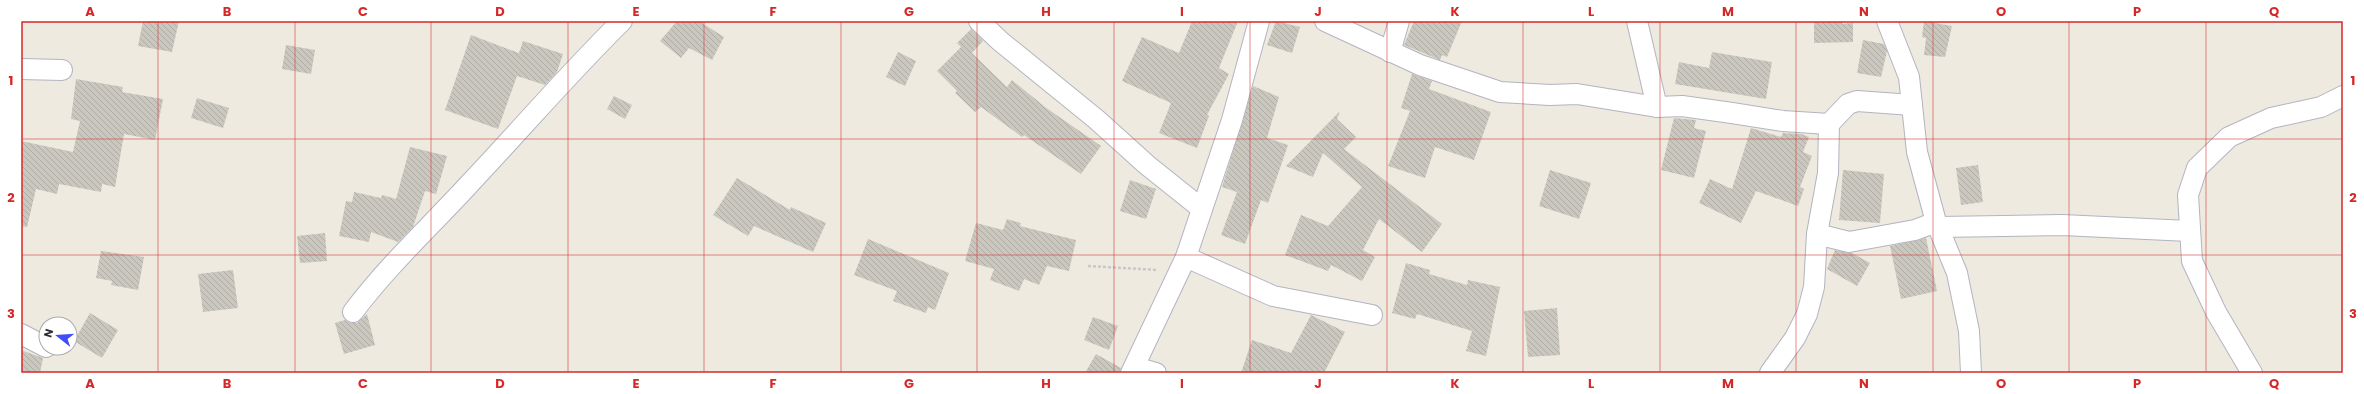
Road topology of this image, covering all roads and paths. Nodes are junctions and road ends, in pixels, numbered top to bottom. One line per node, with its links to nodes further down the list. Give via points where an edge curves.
1 (622, 21): 21 (street, via 592,50 452,203 406,248 375,282)
2 (979, 21): 15 (street)
3 (1258, 21): 15 (street, via 1232,120)
4 (1325, 21): 8 (street)
5 (1399, 21): 8 (street)
6 (1637, 21): 13 (street)
7 (1887, 21): 12 (street, via 1909,77)
8 (1390, 52): 13 (street, via 1420,66 1500,92 1577,94)
9 (21, 69): 10 (street)
10 (62, 70)
11 (2343, 96): 17 (street, via 2321,107 2271,118 2229,137 2198,168 2188,195)
12 (1912, 105): 14 (street, via 1857,101 1848,104); 16 (street, via 1916,152)
13 (1657, 106): 14 (street, via 1682,106 1783,122)
14 (1829, 124): 18 (street, via 1828,173)
15 (1202, 209): 19 (street)
16 (1938, 224): 17 (street, via 2062,225); 18 (street, via 1849,242); 28 (street, via 1957,272 1969,331)
17 (2189, 231): 29 (street, via 2192,261 2216,312)
18 (1817, 234): 27 (street, via 1814,287 1807,314)
19 (1182, 264): 20 (path); 22 (street, via 1274,296); 25 (street)
20 (1088, 266)
21 (353, 312)
22 (1372, 315)
23 (21, 334): 24 (street)
24 (38, 342)
25 (1133, 370): 26 (street)
26 (1156, 373)
27 (1770, 373)
28 (1971, 373)
29 (2252, 373)

